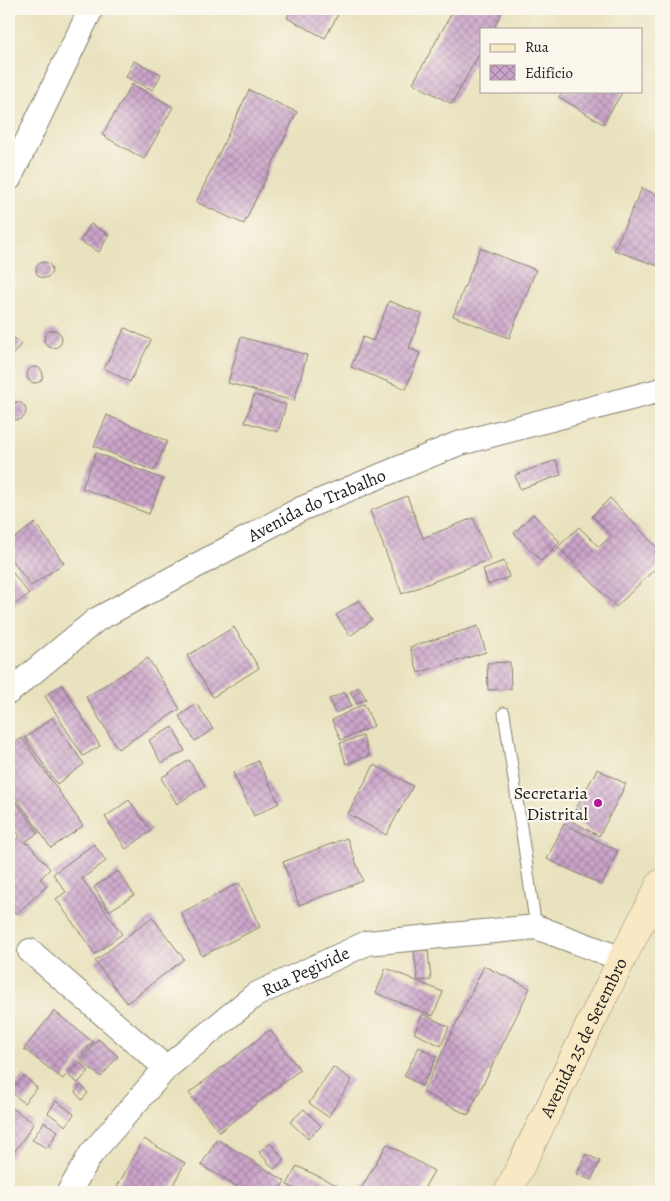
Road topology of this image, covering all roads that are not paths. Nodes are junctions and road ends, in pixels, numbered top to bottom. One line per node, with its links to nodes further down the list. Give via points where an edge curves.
1 (91, 9): 2 (street)
2 (9, 179)
3 (661, 390): 4 (street, Avenida do Trabalho, via 457,444 302,509 96,620)
4 (9, 692)
5 (504, 713): 7 (lane)
6 (660, 889): 9 (street, Avenida 25 de Setembro)
7 (536, 927): 9 (street, Rua Pegivide); 10 (street, Rua Pegivide, via 367,943 255,995)
8 (30, 951): 10 (street)
9 (622, 959): 12 (street, Avenida 25 de Setembro)
10 (166, 1068): 11 (street, Rua Pegivide, via 91,1154)
11 (69, 1192)
12 (508, 1192)

